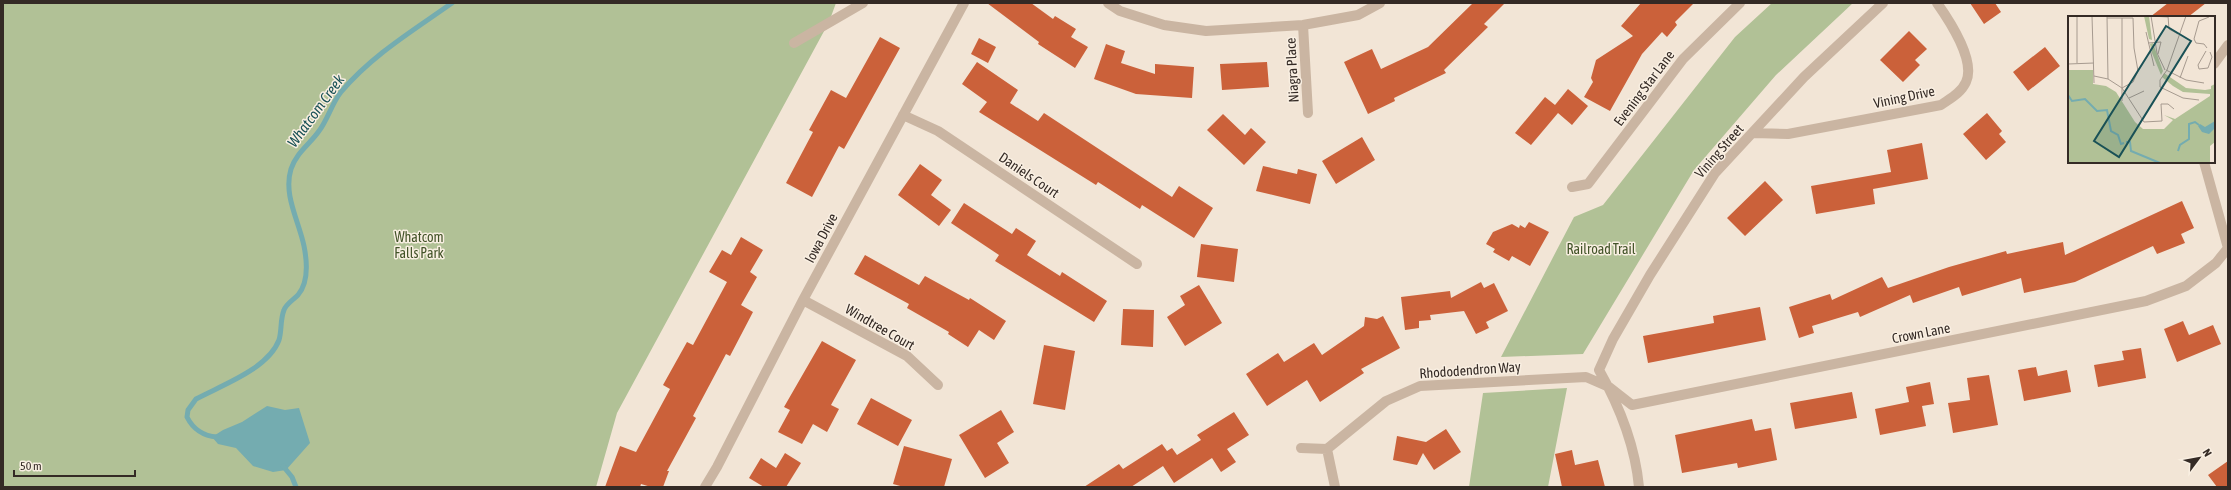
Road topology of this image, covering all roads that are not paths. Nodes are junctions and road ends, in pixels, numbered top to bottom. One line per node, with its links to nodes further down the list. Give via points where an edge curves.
1 (863, 3): 9 (street)
2 (964, 3): 13 (street, Iowa Drive)
3 (1108, 3): 8 (street, via 1120,11 1164,26 1206,31)
4 (1380, 3): 8 (street, via 1358,15)
5 (1740, 3): 16 (street, Evening Star Lane, via 1683,59 1588,184)
6 (1883, 3): 14 (street, Vining Street, via 1804,78)
7 (1937, 3): 14 (street, Vining Drive, via 1964,48 1967,81 1960,92 1934,107 1788,134)
8 (1303, 25): 12 (street, Niagra Place)
9 (794, 44)
10 (2228, 44): 11 (street)
11 (2215, 63)
12 (1308, 113)
13 (903, 115): 18 (street, Daniels Court, via 938,131); 19 (street, Iowa Drive)
14 (1754, 133): 21 (street, Vining Street, via 1715,173 1650,274 1599,370)
15 (2204, 163): 17 (street)
16 (1572, 187)
17 (2228, 248): 21 (street, Crown Lane, via 2216,264 2186,286 2146,302 1632,405)
18 (1137, 264)
19 (803, 300): 20 (street, Windtree Court, via 907,356); 24 (street, Iowa Drive, via 717,467)
20 (938, 384)
21 (1609, 387): 23 (street, Rhododendron Way, via 1586,377 1420,386 1386,401); 26 (street, via 1623,415 1637,465)
22 (1301, 448): 23 (street)
23 (1327, 450): 25 (street)
24 (704, 487)
25 (1335, 487)
26 (1639, 487)

